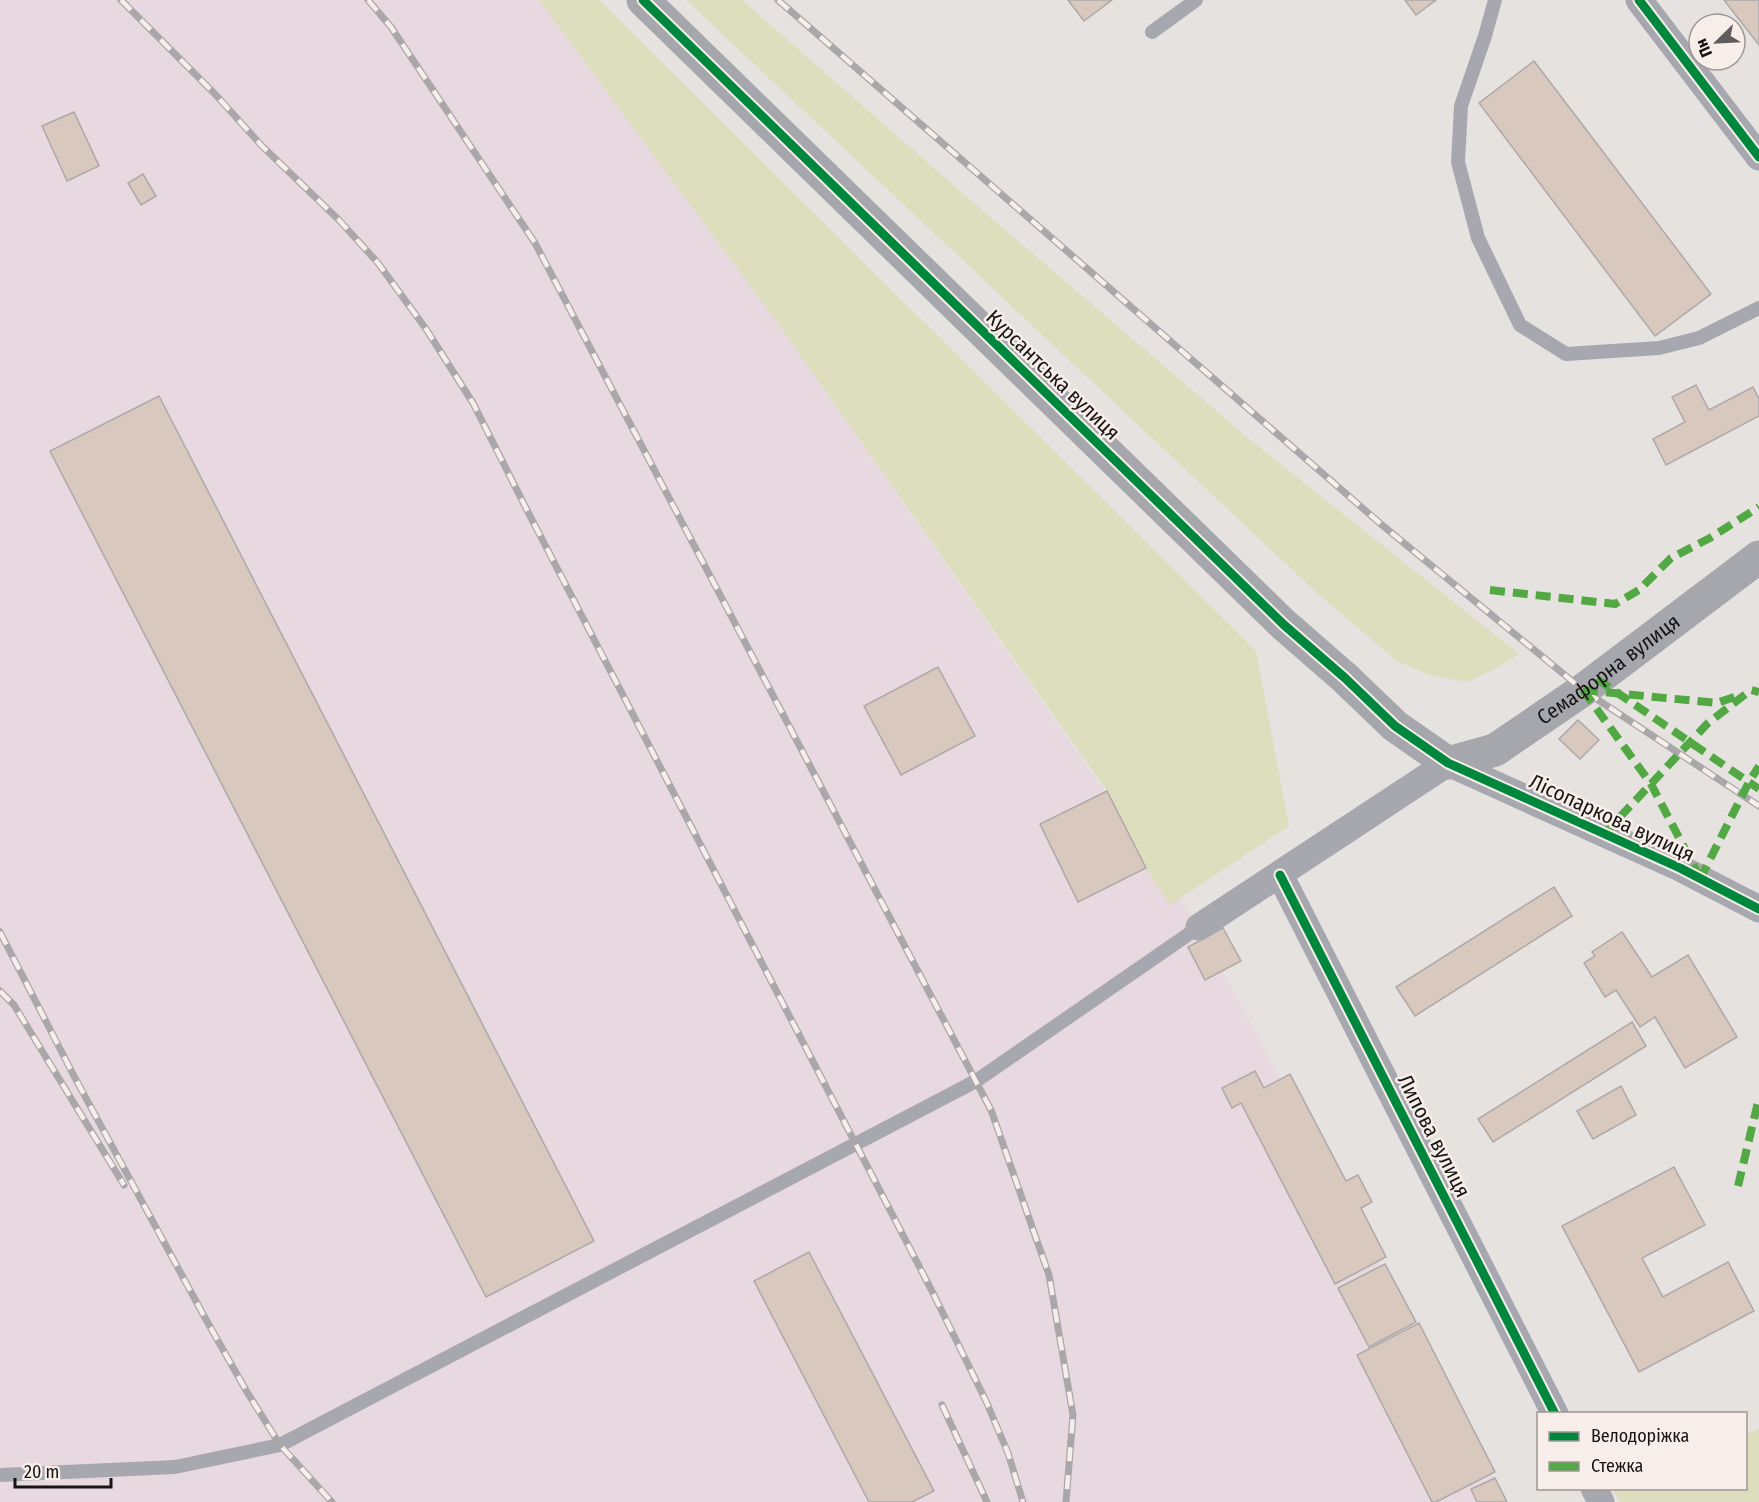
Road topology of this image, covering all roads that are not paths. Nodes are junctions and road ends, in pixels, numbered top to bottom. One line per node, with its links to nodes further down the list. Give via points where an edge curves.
1 (643, 0): 9 (street, Курсантська вулиця, via 1283,624 1395,726)
2 (1196, 0): 5 (lane)
3 (1495, 0): 7 (lane, via 1461,106 1458,162 1478,238 1520,325 1566,354 1659,348 1699,338)
4 (1639, 0): 6 (street)
5 (1152, 32)
6 (1759, 157)
7 (1759, 308)
8 (1759, 557): 9 (street, Семафорна вулиця, via 1583,690 1495,750)
9 (1448, 763): 10 (street); 11 (street, Лісопаркова вулиця, via 1680,868)
10 (1280, 875): 12 (street); 13 (street, Липова вулиця)
11 (1759, 909)
12 (1199, 927): 14 (lane, via 976,1081 280,1445 175,1467)
13 (1554, 1412)
14 (0, 1475)

